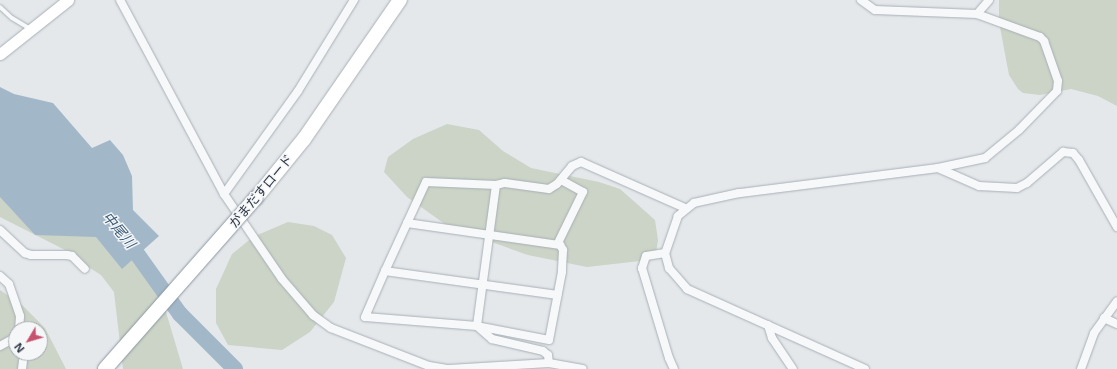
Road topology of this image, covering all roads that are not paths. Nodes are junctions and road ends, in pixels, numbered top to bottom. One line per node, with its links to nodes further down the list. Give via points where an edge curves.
1 (68, 0): 10 (street)
2 (120, 0): 16 (street)
3 (354, 0): 16 (street, via 298,91)
4 (400, 0): 11 (highway, がまだすロード)
5 (406, 0): 11 (highway)
6 (862, 0): 9 (street, via 875,10)
7 (989, 0): 9 (street)
8 (0, 7): 10 (lane)
9 (977, 14): 13 (street, via 1040,37 1044,41 1059,86 994,152 984,158)
10 (28, 33): 12 (street)
11 (378, 34): 36 (highway, がまだすロード, bridge, via 304,139 256,198)
12 (0, 54)
13 (938, 168): 17 (street, via 739,193 694,203); 19 (street, via 979,186 1017,188 1063,152 1072,152)
14 (561, 180): 15 (street, via 548,189 505,183); 17 (street, via 572,166 581,162); 22 (street, via 583,192)
15 (496, 185): 18 (street, via 426,182); 21 (street)
16 (224, 194): 35 (street, via 282,279 313,315 331,328 429,366 449,369)
17 (685, 208): 23 (street, via 671,232)
18 (407, 223): 21 (street); 25 (street)
19 (1117, 227)
20 (0, 230): 24 (street, via 25,253 72,256)
21 (489, 234): 22 (street); 27 (street)
22 (558, 243): 28 (street, via 563,250)
23 (665, 253): 33 (street, via 669,268 687,289); 38 (street, via 646,256 642,268 668,358)
24 (85, 269)
25 (386, 272): 27 (street); 34 (street, via 365,317)
26 (0, 276): 31 (street, via 9,284)
27 (483, 285): 28 (street); 34 (street)
28 (557, 295): 34 (street, via 549,340)
29 (1117, 301): 30 (street)
30 (1104, 318): 32 (street); 41 (street, via 1094,333)
31 (20, 321)
32 (1117, 324)
33 (768, 325): 39 (street, via 772,338); 40 (street)
34 (477, 326): 35 (street, via 492,339 543,351 548,355)
35 (549, 364): 37 (street)
36 (105, 369)
37 (582, 369)
38 (674, 369)
39 (793, 369)
40 (865, 369)
41 (1081, 369)

